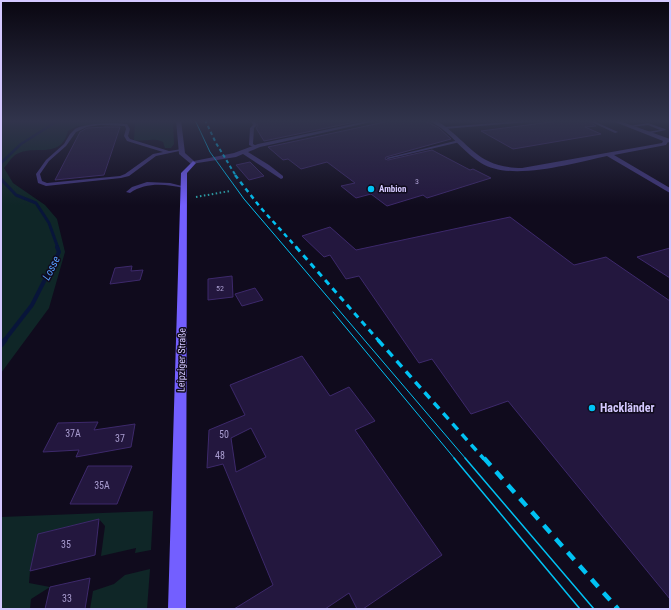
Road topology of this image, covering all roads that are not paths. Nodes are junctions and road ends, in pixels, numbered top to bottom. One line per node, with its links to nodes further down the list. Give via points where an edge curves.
1 (60, 148): 8 (lane, via 44,161 38,174 40,182 46,186 127,175 149,159)
2 (156, 148): 8 (lane)
3 (252, 148): 9 (street)
4 (428, 148): 11 (lane)
5 (467, 148): 10 (street, via 478,159 505,170 522,170)
6 (639, 148): 10 (street)
7 (182, 150): 8 (lane); 12 (street, via 182,154)
8 (167, 152)
9 (244, 152): 12 (street); 13 (street)
10 (608, 154): 15 (street)
11 (388, 158)
12 (193, 163): 14 (street, Leipziger Straße, via 184,173)
13 (281, 177)
14 (184, 187): 16 (lane, via 157,183 134,187); 17 (street, Leipziger Straße)
15 (670, 191)
16 (128, 192)
17 (177, 609)

